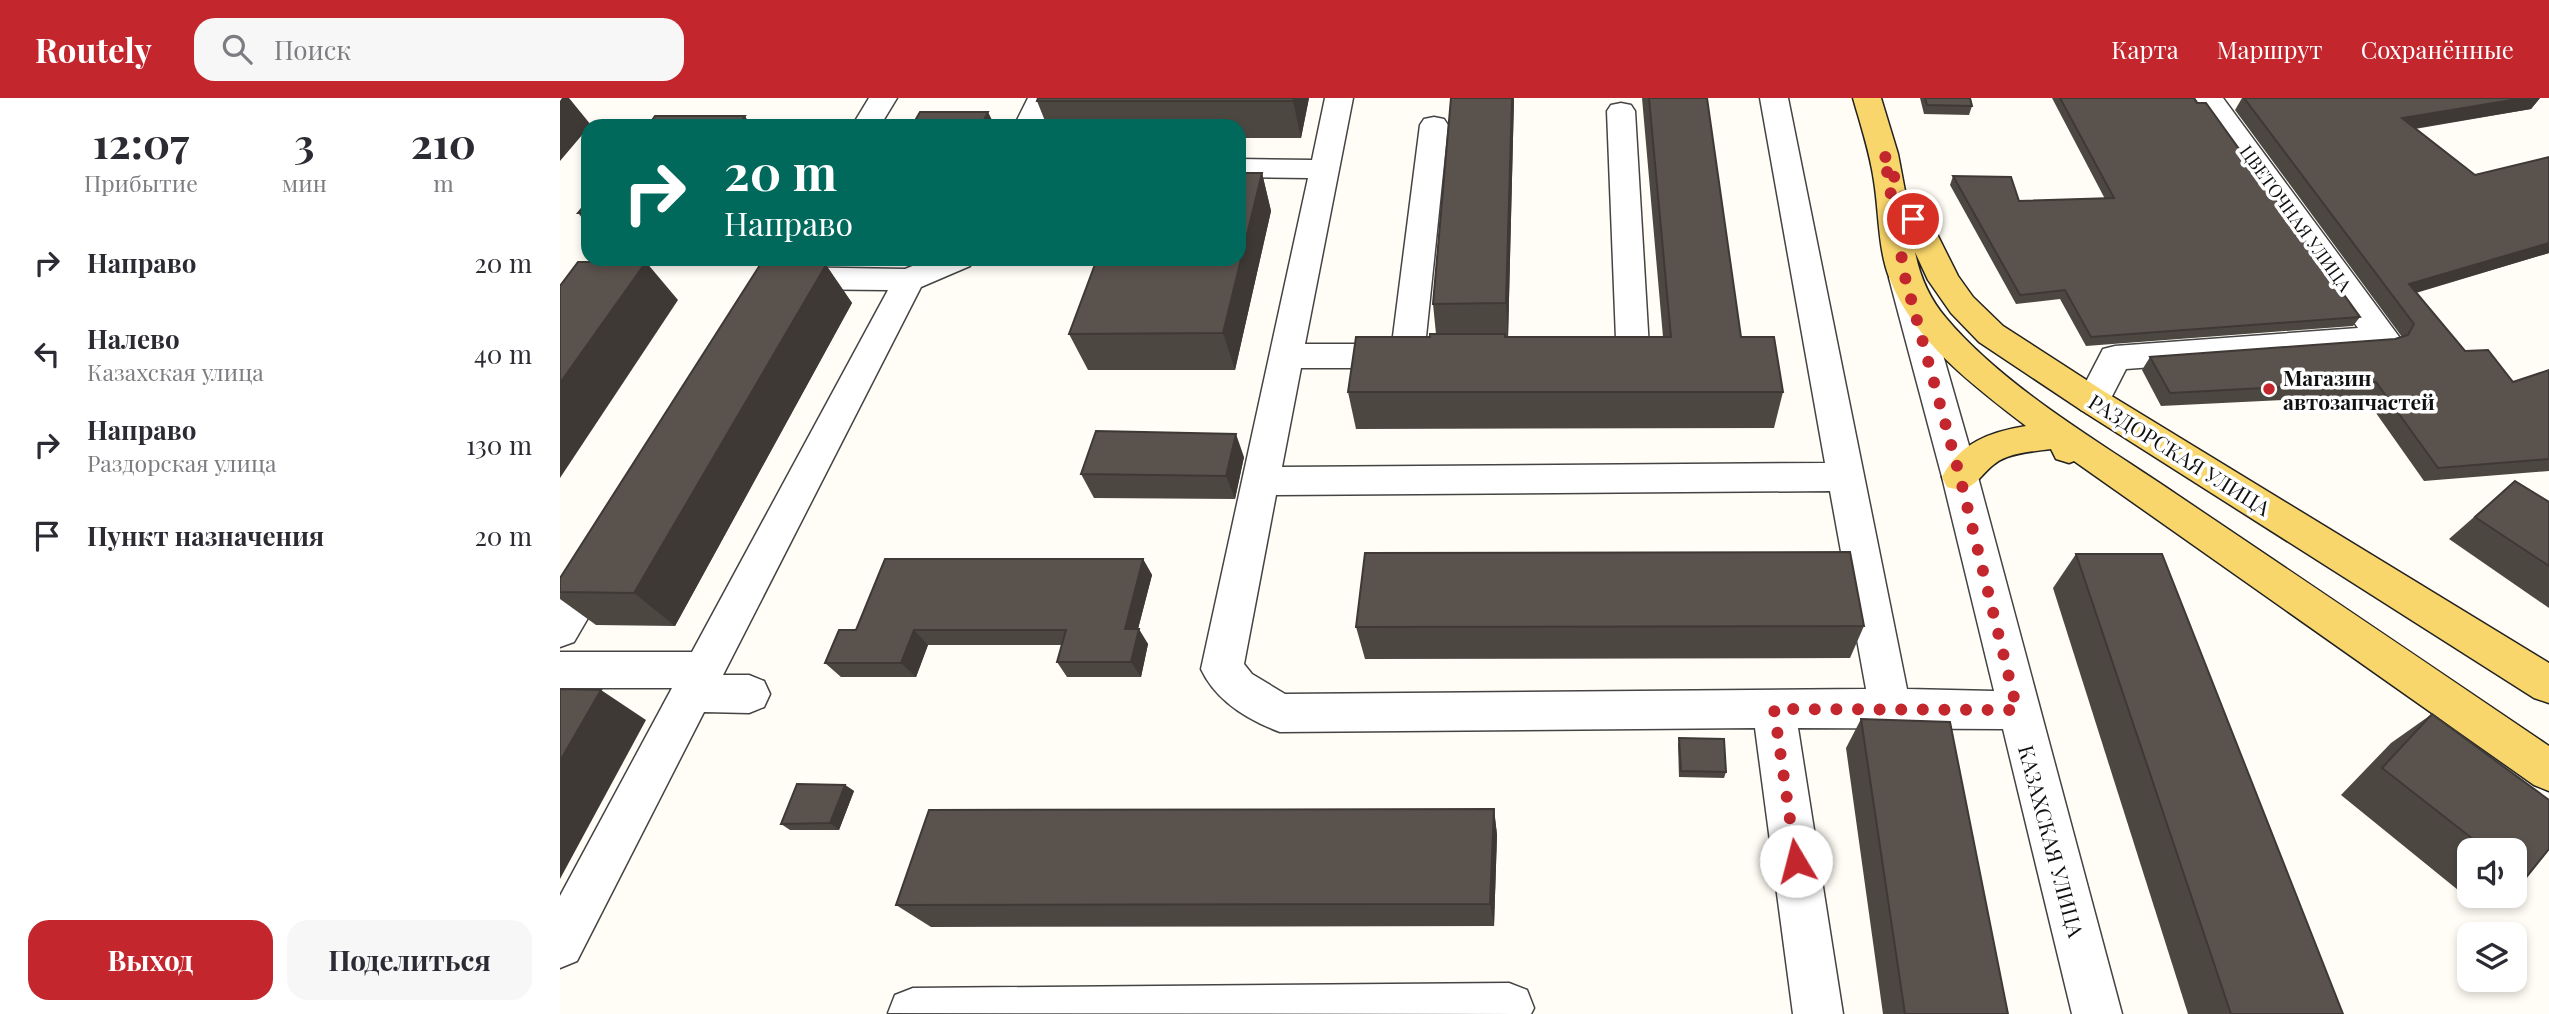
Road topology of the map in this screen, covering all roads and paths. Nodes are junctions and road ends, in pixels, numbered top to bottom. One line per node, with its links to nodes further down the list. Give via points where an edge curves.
1 (883, 98): 8 (street)
2 (1042, 98): 9 (street)
3 (1339, 98): 13 (street)
4 (1773, 98): 22 (street)
5 (1867, 98): 11 (main road, КАЗАХСКАЯ УЛИЦА)
6 (2209, 98): 20 (street, ЦВЕТОЧНАЯ УЛИЦА, via 2382,338 2115,358)
7 (1621, 111): 19 (street, via 1632,348 1613,357)
8 (870, 119)
9 (1032, 119)
10 (1434, 125): 18 (street, via 1421,356)
11 (1884, 154): 15 (main road, КАЗАХСКАЯ УЛИЦА); 20 (main road, РАЗДОРСКАЯ УЛИЦА, via 1923,240 1962,305 1991,334)
12 (1246, 168): 13 (street)
13 (1326, 169): 18 (street)
14 (942, 266): 17 (street)
15 (1905, 277): 21 (main road, via 1918,303 1959,351); 23 (street, КАЗАХСКАЯ УЛИЦА)
16 (772, 280): 17 (street)
17 (909, 280): 28 (street)
18 (1287, 356): 24 (street)
19 (1558, 357)
20 (2093, 401): 29 (main road, РАЗДОРСКАЯ УЛИЦА)
21 (2062, 433): 23 (main road, via 1983,450); 34 (main road)
22 (1846, 477): 24 (street); 31 (street)
23 (1960, 477): 33 (street, КАЗАХСКАЯ УЛИЦА)
24 (1261, 481): 32 (street, via 1222,669 1237,687 1280,713)
25 (617, 537): 26 (street)
26 (560, 631)
27 (560, 670): 28 (street)
28 (697, 682): 30 (street); 35 (street)
29 (2549, 685)
30 (749, 694)
31 (1890, 708): 32 (street); 33 (street)
32 (1774, 709): 39 (street)
33 (2017, 710): 40 (street, КАЗАХСКАЯ УЛИЦА)
34 (2549, 771)
35 (560, 944)
36 (1509, 1008): 37 (street)
37 (1285, 1012): 38 (street)
38 (913, 1013)
39 (1818, 1014)
40 (2096, 1014)

